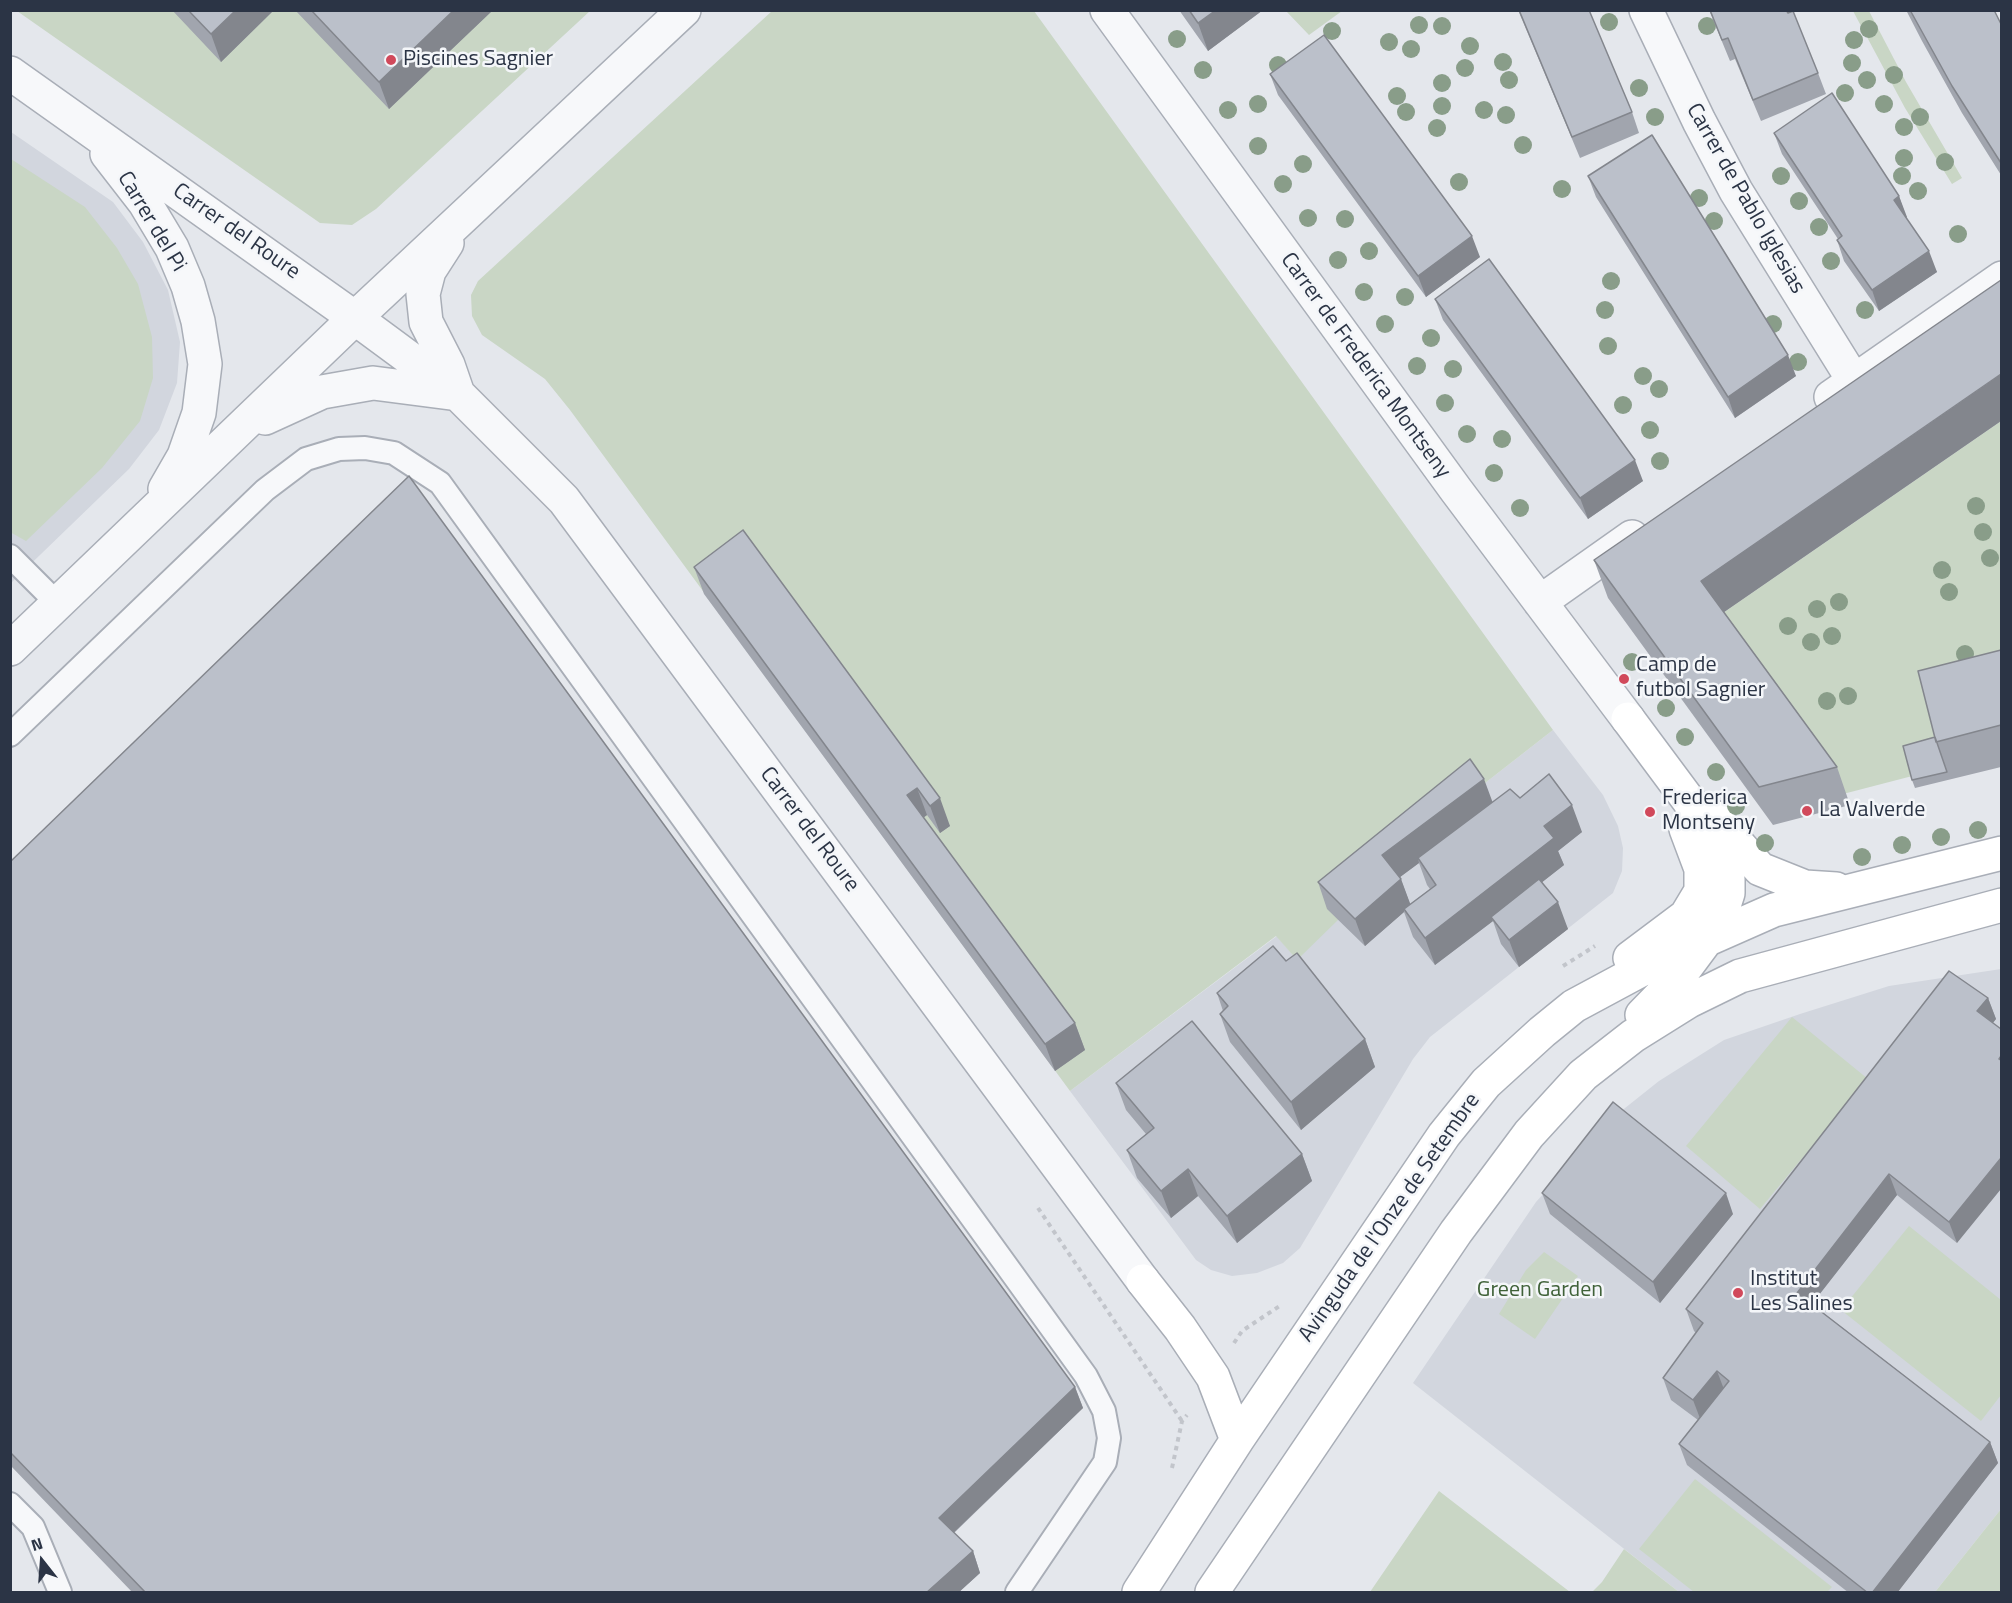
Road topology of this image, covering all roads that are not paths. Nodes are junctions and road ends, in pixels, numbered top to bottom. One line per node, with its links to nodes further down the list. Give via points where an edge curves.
1 (684, 10): 6 (street, Carrer del Pi)
2 (1107, 10): 16 (street, Carrer de Frederica Montseny)
3 (1646, 10): 9 (street, Carrer de Pablo Iglesias, via 1736,191)
4 (10, 73): 5 (street, Carrer del Roure)
5 (66, 112): 8 (street, Carrer del Roure); 13 (street, Carrer del Pi, via 119,167 145,203 172,248 198,321 205,364 199,413 184,456)
6 (463, 216): 8 (street, Carrer del Pi); 10 (street, Carrer del Pi, via 429,271 423,294 426,322)
7 (2001, 278): 9 (street)
8 (355, 318): 10 (street, Carrer del Roure); 12 (street, Carrer del Pi)
9 (1854, 381): 11 (street)
10 (458, 394): 12 (street, via 373,383 322,392 271,414); 27 (street, Carrer del Roure, via 564,500)
11 (1806, 415)
12 (206, 462): 13 (street, Carrer del Pi)
13 (148, 519): 17 (street, Carrer del Pi)
14 (1652, 523): 16 (street)
15 (10, 556): 17 (lane)
16 (1540, 602): 19 (street, Carrer de Frederica Montseny)
17 (58, 604): 18 (street, Carrer del Pi)
18 (10, 649)
19 (1628, 718): 22 (main road, via 1760,869 1805,887); 24 (main road, via 1689,801 1721,857 1728,894); 25 (main road, via 1691,838 1701,869 1701,891 1686,916 1611,972)
20 (10, 735): 31 (lane, via 265,490 306,459 339,449 393,453 440,483 1086,1376 1104,1411 1109,1438 1105,1462)
21 (2001, 853): 22 (main road, Avinguda de l'Onze de Setembre)
22 (1854, 890): 24 (main road, Avinguda de l'Onze de Setembre, via 1774,910)
23 (2001, 905): 26 (main road, via 1740,976 1642,1030)
24 (1707, 939): 25 (main road, Avinguda de l'Onze de Setembre); 26 (main road, via 1678,978)
25 (1574, 1006): 28 (main road, Avinguda de l'Onze de Setembre, via 1486,1083 1444,1135)
26 (1583, 1075): 33 (main road, via 1529,1134 1462,1224)
27 (1143, 1281): 28 (main road, via 1213,1377)
28 (1237, 1440): 32 (main road, Avinguda de l'Onze de Setembre)
29 (10, 1504): 30 (lane, via 33,1527)
30 (60, 1593)
31 (1017, 1593)
32 (1139, 1593)
33 (1212, 1593)

